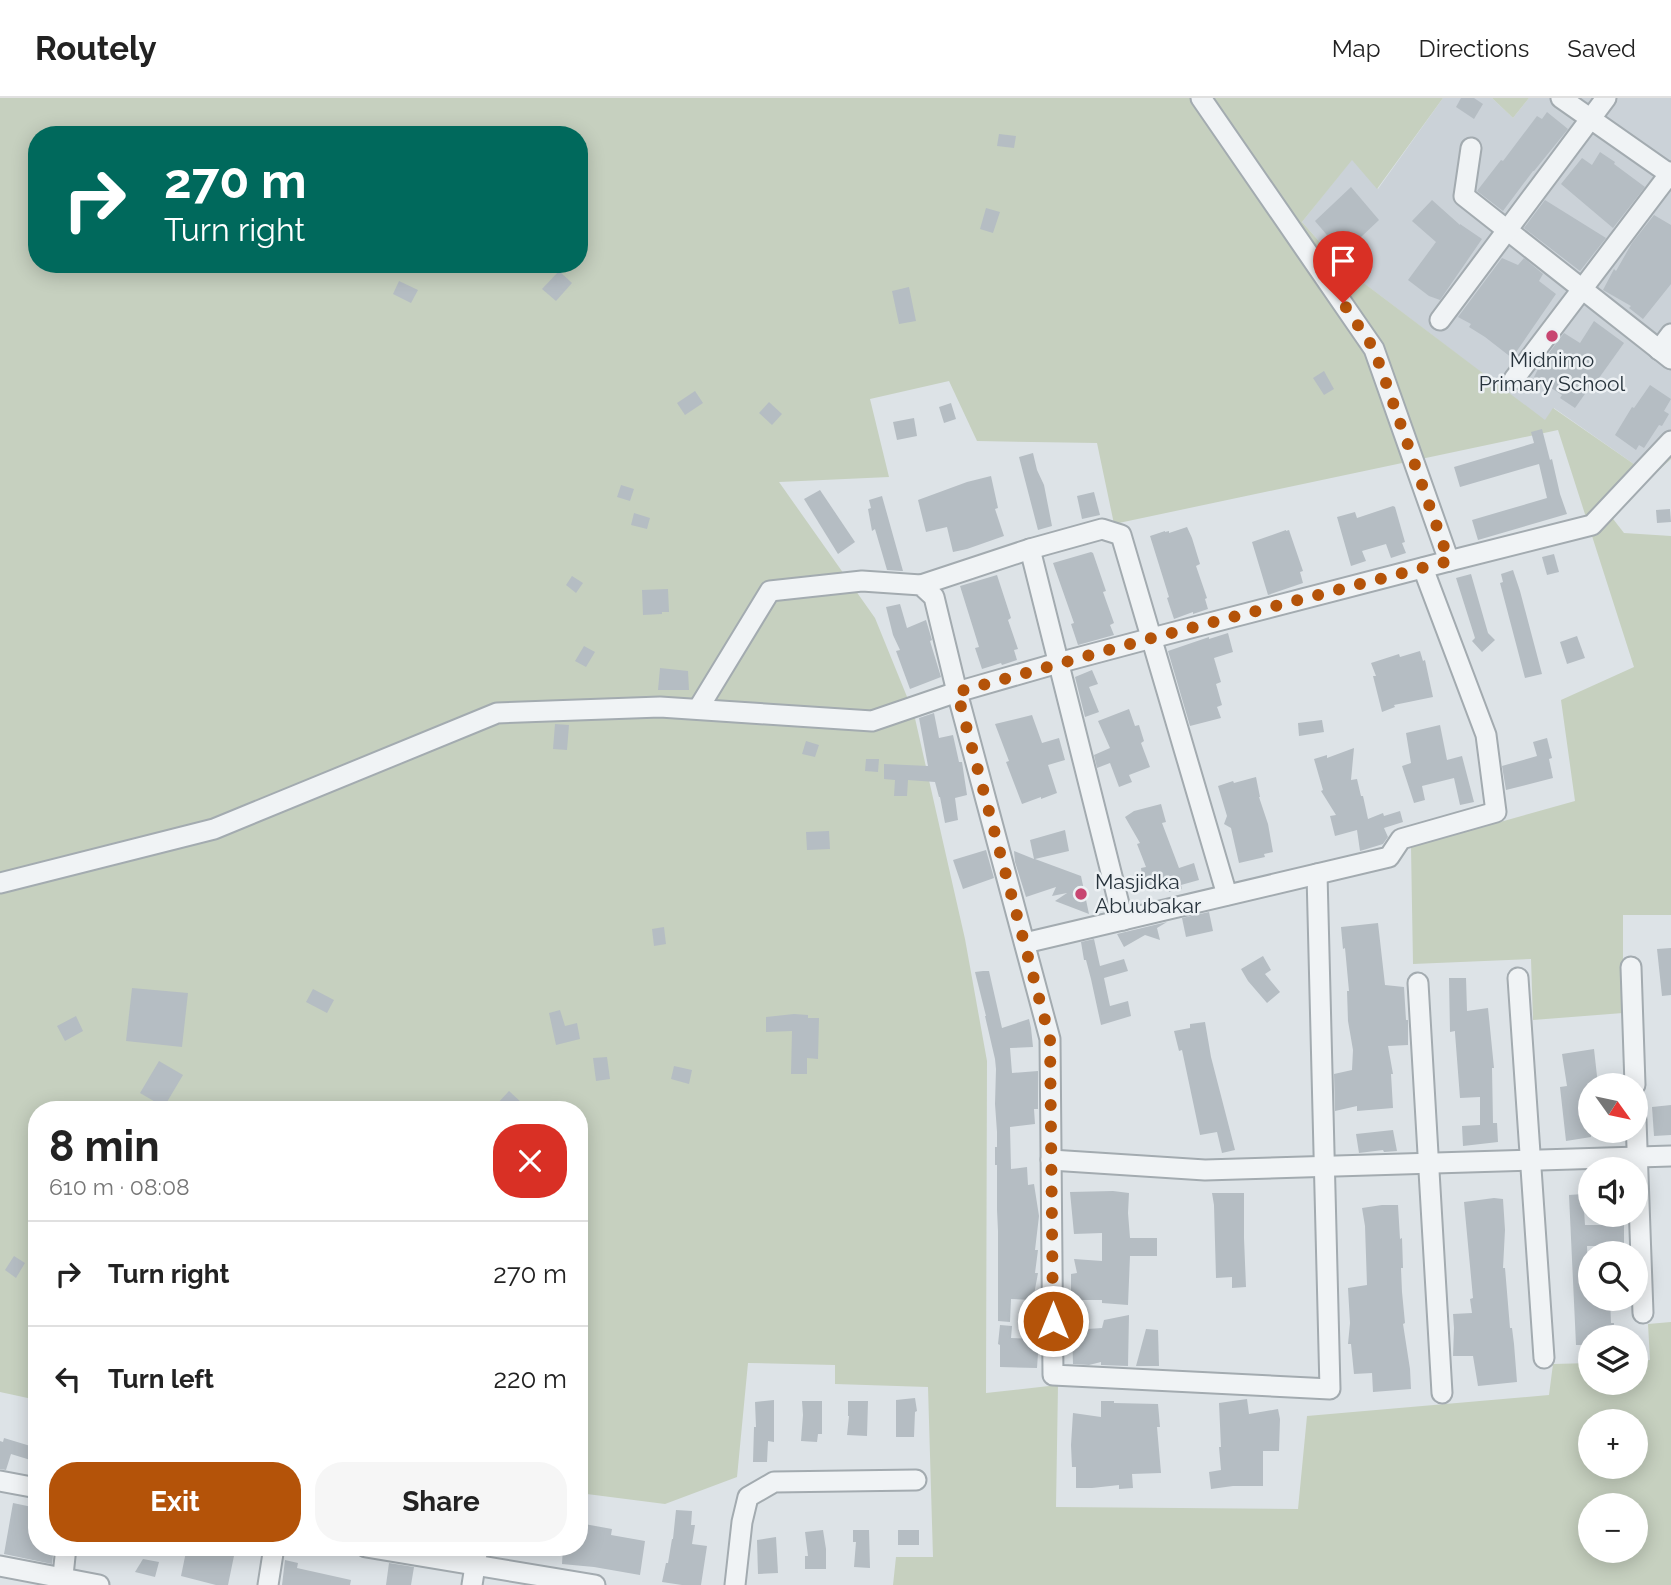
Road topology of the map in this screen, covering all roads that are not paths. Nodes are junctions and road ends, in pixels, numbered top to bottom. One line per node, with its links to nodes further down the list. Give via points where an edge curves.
1 (1201, 98): 14 (street, via 1374,349)
2 (1561, 98): 4 (street)
3 (1606, 98): 4 (street)
4 (1591, 119): 6 (street); 7 (street)
5 (1471, 148): 7 (street, via 1464,195)
6 (1671, 174): 8 (street)
7 (1508, 230): 8 (street); 9 (street)
8 (1582, 289): 10 (street); 11 (street)
9 (1440, 320)
10 (1667, 348)
11 (1514, 379)
12 (1671, 441): 14 (street, via 1592,526)
13 (1030, 549): 16 (street); 17 (street, via 1102,529 1121,535); 18 (street)
14 (1449, 561): 15 (street)
15 (1423, 568): 17 (street); 21 (street, via 1486,735 1496,812 1401,839 1389,857)
16 (920, 586): 19 (street, via 934,597); 20 (street, via 862,580 770,591)
17 (1152, 638): 18 (street); 23 (street)
18 (1058, 663): 19 (street); 24 (street)
19 (957, 692): 20 (street, via 872,721); 25 (street)
20 (698, 709): 22 (street, via 497,713 214,829)
21 (1317, 874): 23 (street); 37 (street)
22 (0, 883)
23 (1227, 895): 24 (street)
24 (1123, 920): 25 (street)
25 (1025, 943): 34 (street, via 1050,1039)
26 (1631, 967): 29 (street)
27 (1518, 978): 35 (street)
28 (1418, 984): 36 (street)
29 (1635, 1073)
30 (1637, 1143): 32 (street)
31 (1671, 1156): 32 (street)
32 (1637, 1157)
33 (1578, 1159): 35 (street)
34 (1051, 1160): 37 (street, via 1205,1170); 37 (street, via 1053,1375 1331,1389)
35 (1530, 1160): 36 (street); 40 (street)
36 (1428, 1163): 37 (street); 41 (street)
37 (1325, 1166)
38 (1640, 1227): 39 (street)
39 (1643, 1313)
40 (1544, 1359)
41 (1442, 1393)
42 (916, 1480): 54 (street, via 774,1482 748,1497)
43 (0, 1481): 44 (street)
44 (28, 1486)
45 (65, 1556): 49 (street)
46 (273, 1556): 51 (street)
47 (477, 1556): 52 (street); 53 (street)
48 (0, 1566): 49 (street)
49 (62, 1582): 50 (street)
50 (99, 1585)
51 (268, 1585)
52 (472, 1585)
53 (595, 1585)
54 (735, 1585)

